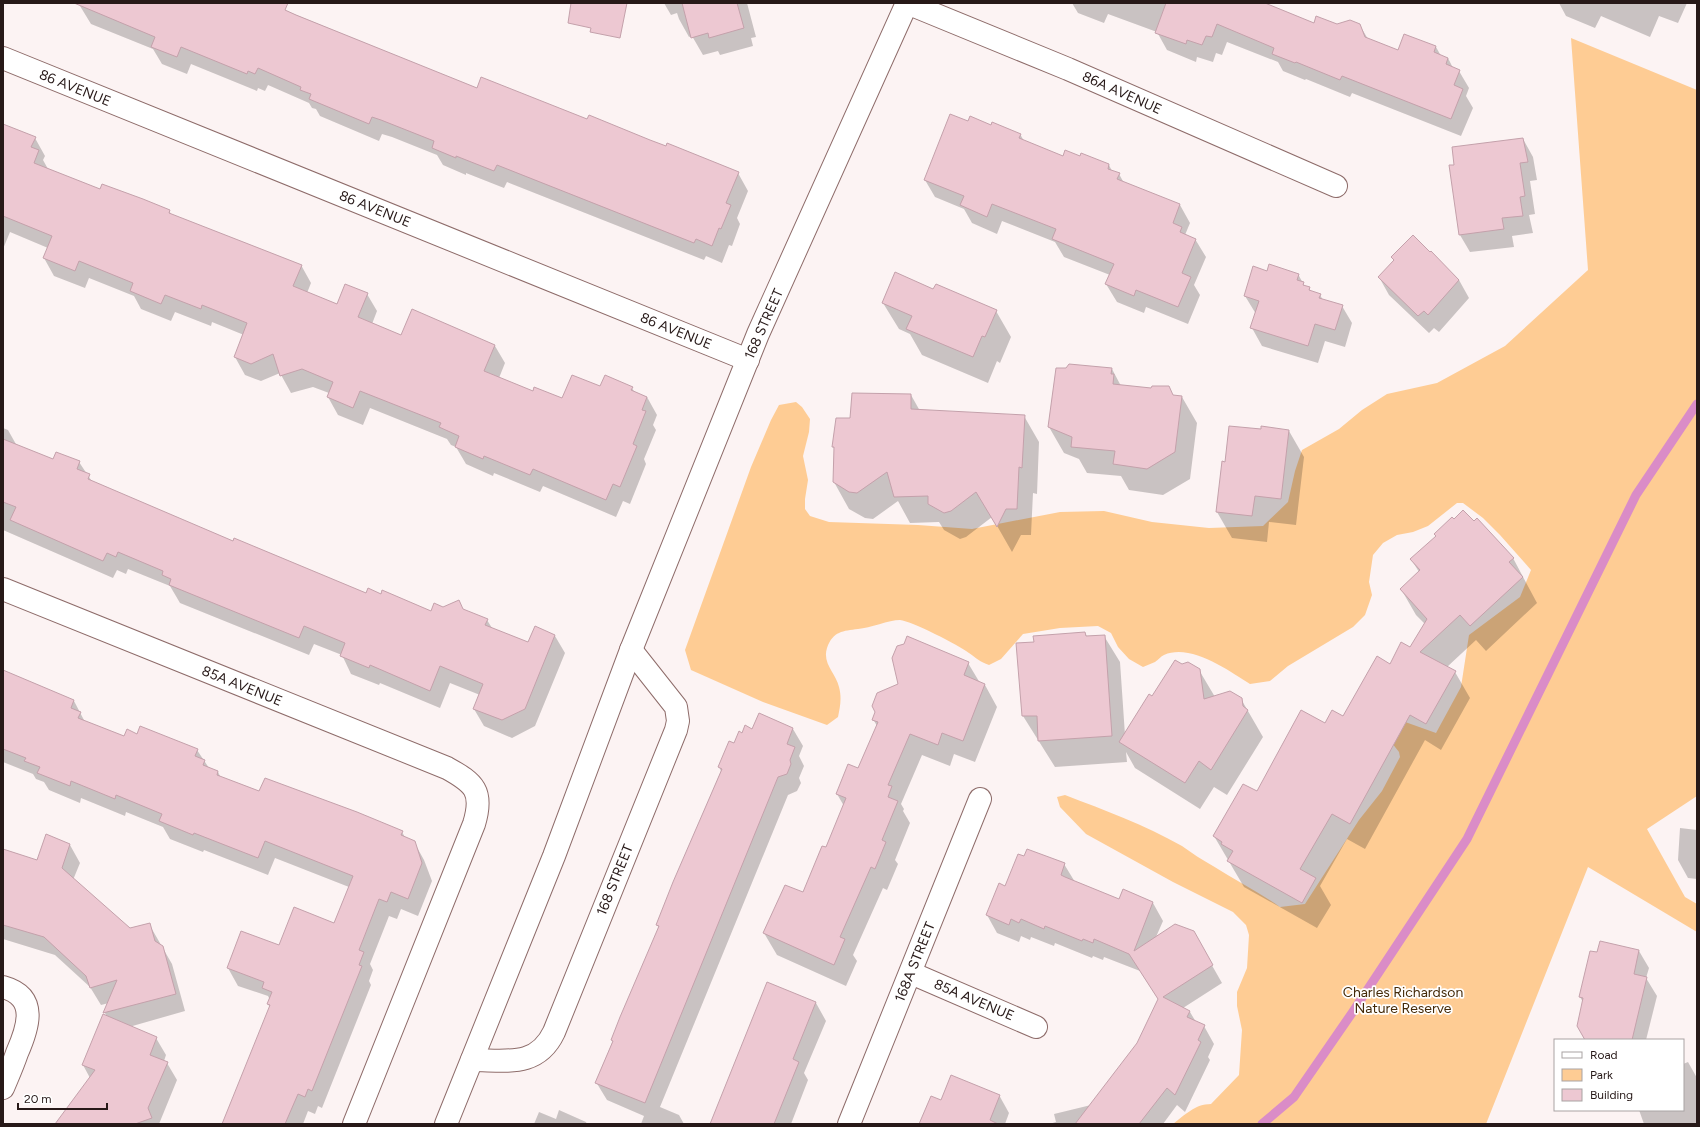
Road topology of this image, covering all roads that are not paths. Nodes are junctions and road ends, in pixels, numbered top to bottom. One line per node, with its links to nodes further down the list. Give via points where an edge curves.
1 (907, 3): 3 (street, 86A AVENUE); 4 (street, 168 STREET)
2 (3, 58): 4 (street, 86 AVENUE)
3 (1336, 186)
4 (748, 360): 6 (street, 168 STREET)
5 (3, 589): 13 (street, 85A AVENUE, via 447,768 462,776 476,790 478,797 474,824)
6 (631, 650): 11 (street, 168 STREET, via 554,856); 11 (street, 168 STREET, via 676,707 676,730 547,1045 529,1058)
7 (980, 800): 8 (street, 168A STREET)
8 (911, 973): 10 (street, 85A AVENUE); 15 (street, 168A STREET)
9 (3, 987): 12 (street, via 16,993 23,1000 29,1018)
10 (1036, 1026)
11 (472, 1060): 14 (street, 168 STREET)
12 (3, 1088)
13 (354, 1124)
14 (446, 1124)
15 (849, 1124)

